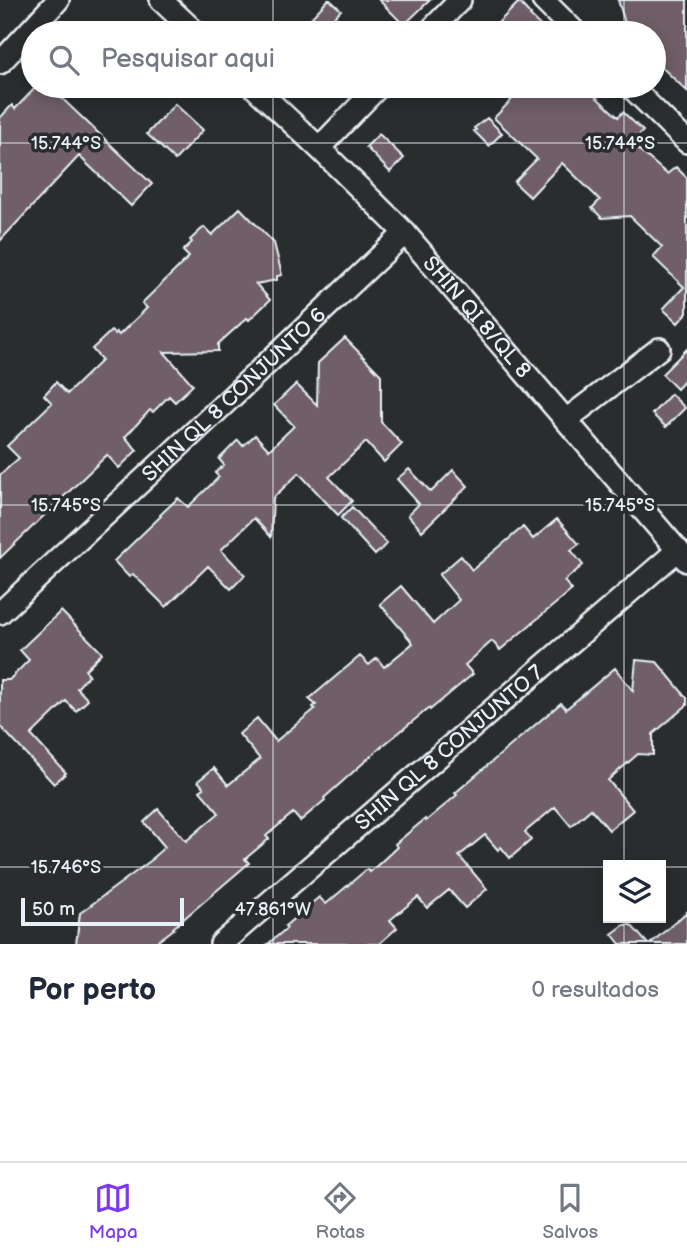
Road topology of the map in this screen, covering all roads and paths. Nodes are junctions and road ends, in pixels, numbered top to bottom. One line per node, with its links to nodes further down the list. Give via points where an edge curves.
1 (58, 0): 5 (street)
2 (161, 0): 6 (street)
3 (460, 0): 7 (street)
4 (542, 0): 8 (street)
5 (39, 21)
6 (183, 21)
7 (440, 21)
8 (564, 21)
9 (21, 40): 10 (street)
10 (0, 63)
11 (266, 98): 15 (street, SHIN QI 8/QL 8)
12 (368, 98): 15 (street)
13 (642, 98): 14 (street)
14 (687, 142)
15 (320, 148): 16 (street, SHIN QI 8/QL 8)
16 (405, 233): 18 (street, SHIN QI 8/QL 8); 20 (street, SHIN QL 8 CONJUNTO 6)
17 (659, 349): 18 (street)
18 (566, 420): 19 (street, SHIN QI 8/QL 8)
19 (683, 555): 21 (street, SHIN QL 8 CONJUNTO 7)
20 (0, 613)
21 (221, 944)

